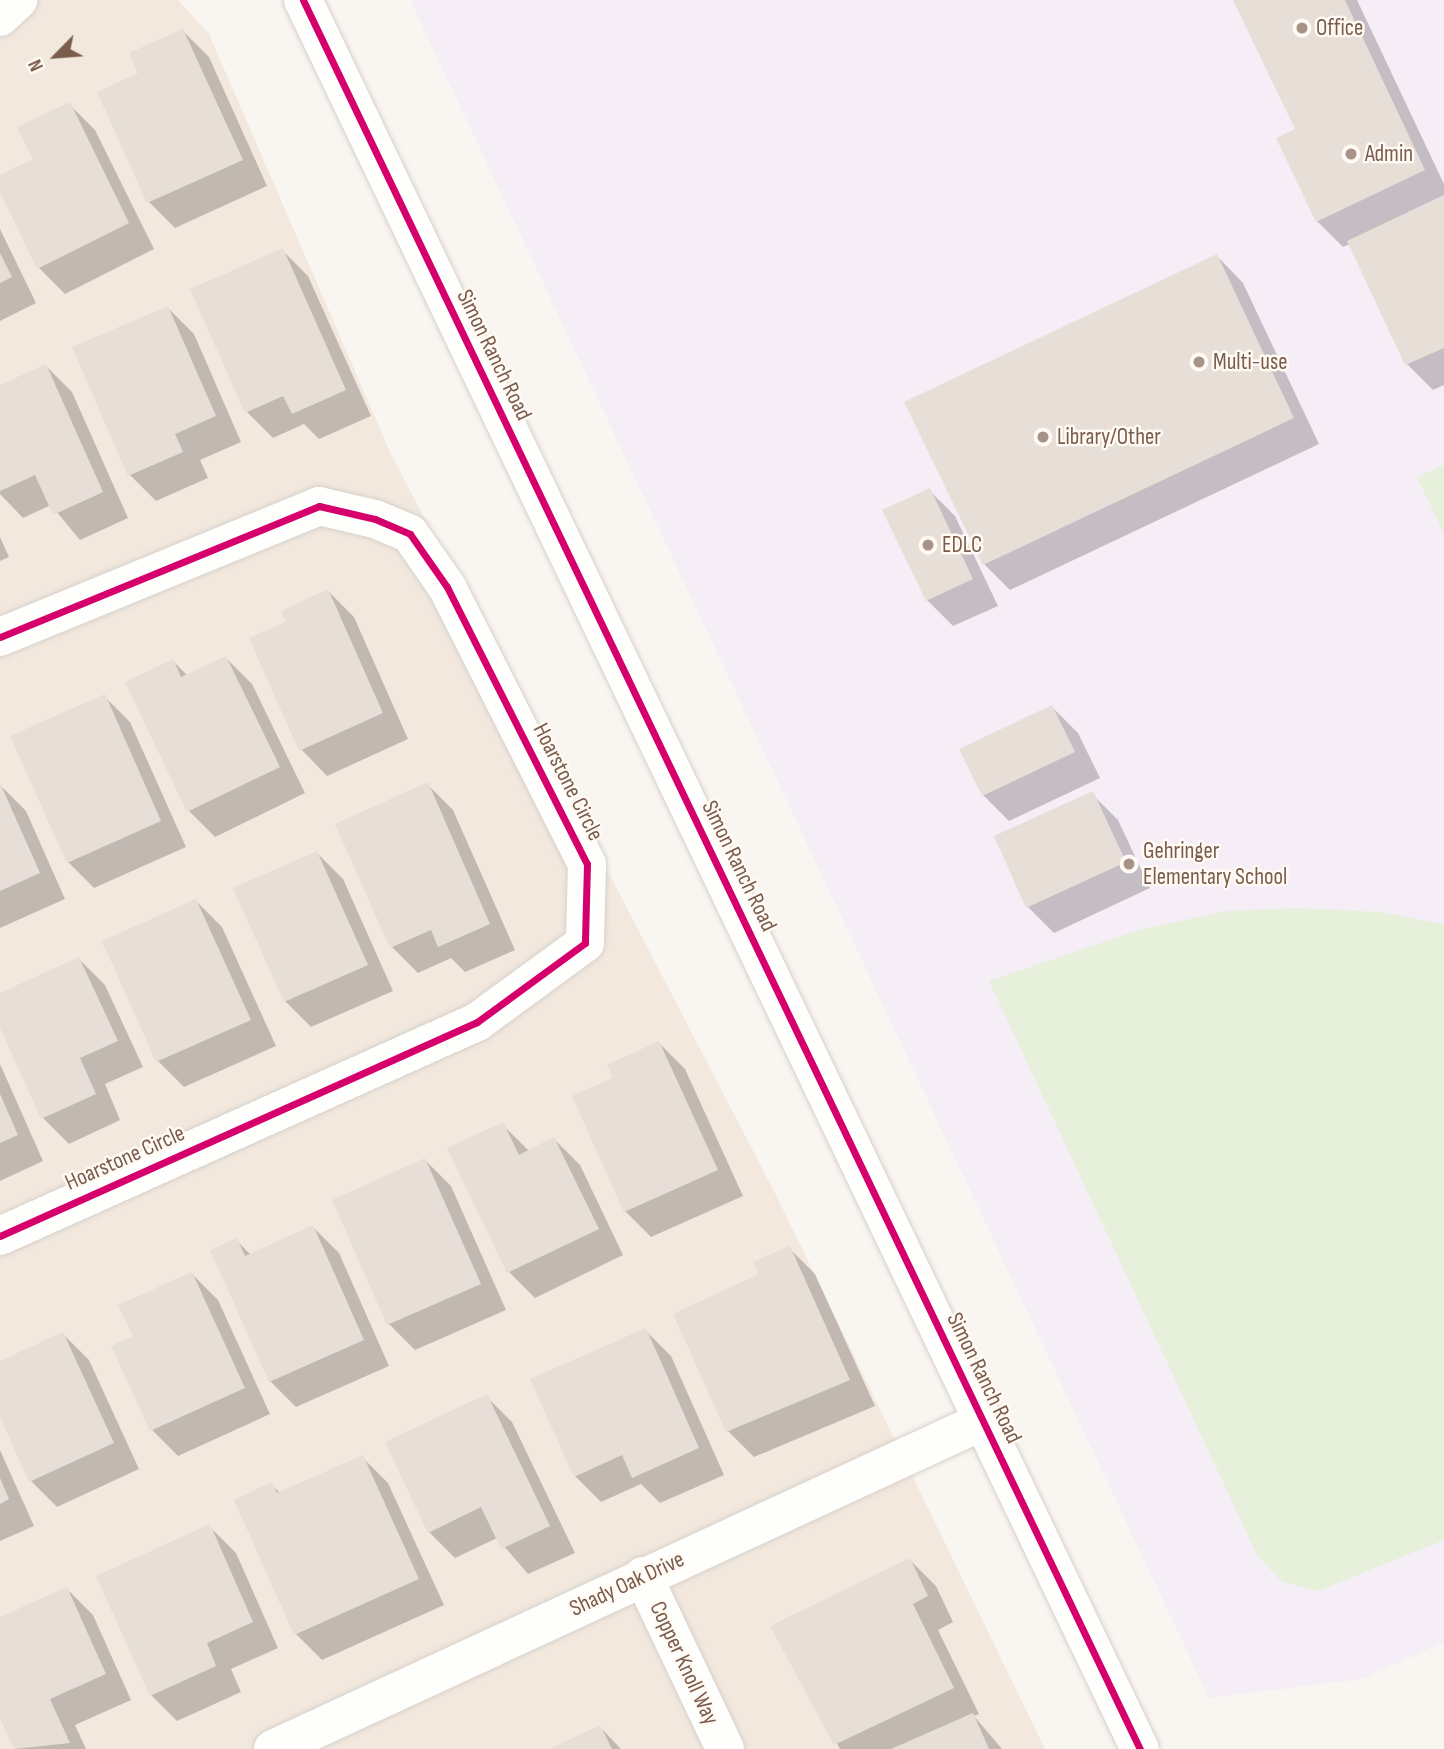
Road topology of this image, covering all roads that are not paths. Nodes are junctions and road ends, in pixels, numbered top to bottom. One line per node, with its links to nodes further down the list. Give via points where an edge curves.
1 (18, 0): 3 (street)
2 (303, 0): 6 (street, Simon Ranch Road)
3 (0, 17)
4 (0, 637): 5 (street, Hoarstone Circle, via 319,506 375,519 410,534 447,587 587,864 585,943 477,1022)
5 (0, 1236)
6 (983, 1421): 7 (street, Shady Oak Drive); 10 (street, Simon Ranch Road)
7 (643, 1576): 8 (street, Shady Oak Drive); 9 (street, Copper Knoll Way)
8 (273, 1749)
9 (725, 1749)
10 (1140, 1749)

